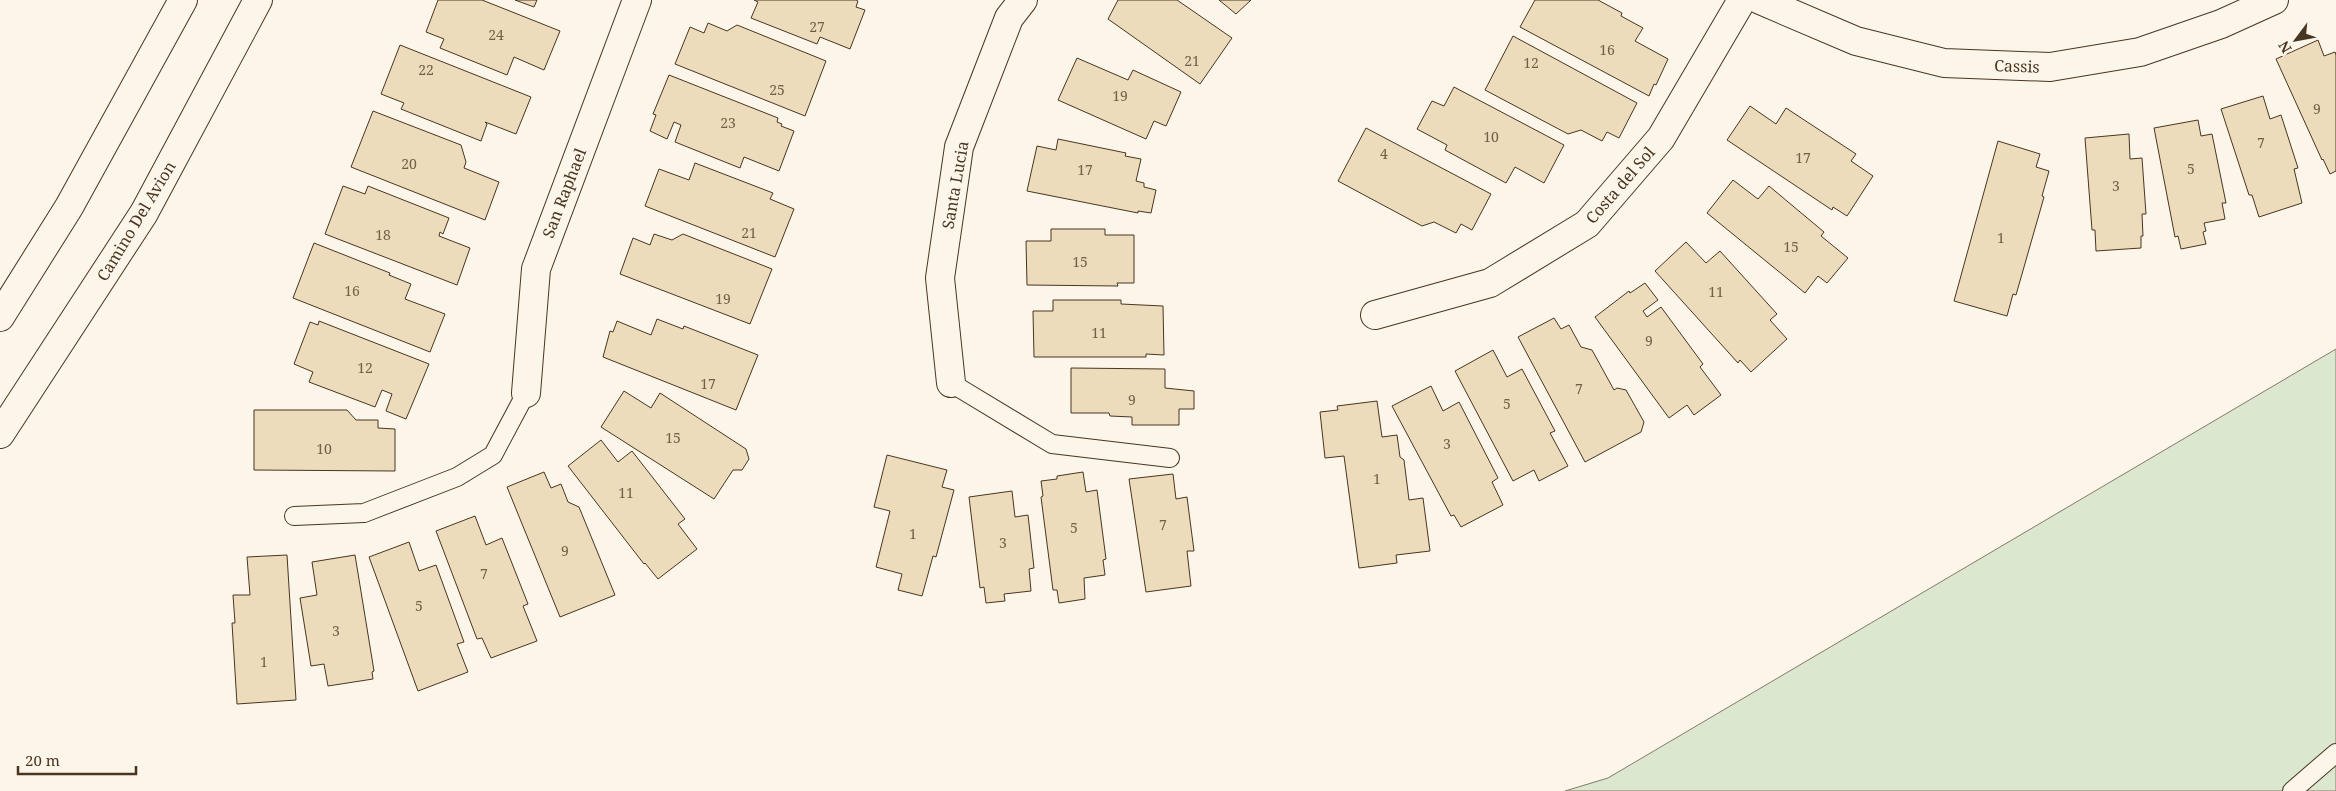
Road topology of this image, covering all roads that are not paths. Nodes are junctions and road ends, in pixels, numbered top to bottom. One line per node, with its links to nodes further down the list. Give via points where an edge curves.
1 (183, 0): 9 (street, via 69,207)
2 (258, 0): 12 (street, Camino Del Avion, via 144,214)
3 (637, 0): 11 (street, San Raphael, via 536,269)
4 (1023, 0): 10 (street, Santa Lucia, via 1009,18 959,147 940,278)
5 (1742, 0): 8 (street, Costa del Sol, via 1661,138 1587,224 1490,283)
6 (1760, 0): 7 (street, Cassis, via 1856,41 1944,63 2050,67 2140,52 2221,24)
7 (2274, 0)
8 (1376, 314)
9 (0, 317)
10 (951, 382): 13 (lane, via 1052,444)
11 (526, 393): 14 (lane, via 493,455 457,477 364,513)
12 (0, 434)
13 (1170, 458)
14 (294, 516)
15 (2336, 753): 16 (lane)
16 (2292, 791)

